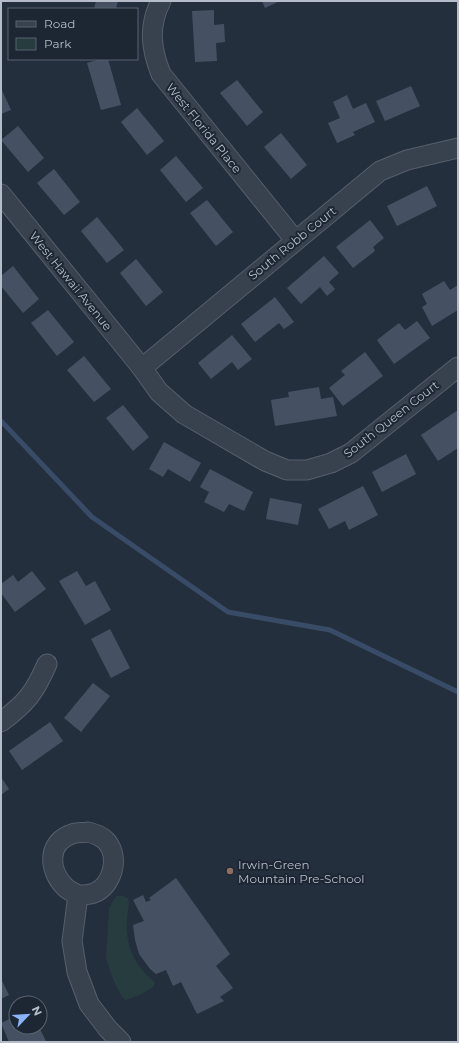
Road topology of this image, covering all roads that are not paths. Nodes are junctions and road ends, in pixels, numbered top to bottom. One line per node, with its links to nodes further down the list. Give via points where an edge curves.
1 (161, 1): 4 (street, West Florida Place, via 153,23 151,39 161,74)
2 (458, 148): 4 (street, South Robb Court, via 407,160 380,171)
3 (1, 194): 6 (street, West Hawaii Avenue)
4 (295, 240): 6 (street, South Robb Court)
5 (458, 367): 6 (street, South Queen Court, via 351,453 332,463 307,470 287,470 265,461 184,414 159,392)
6 (142, 368)
7 (47, 664): 8 (street, via 30,697)
8 (1, 722)
9 (78, 895): 10 (street, via 72,941 77,972 89,1004)
10 (121, 1042)

